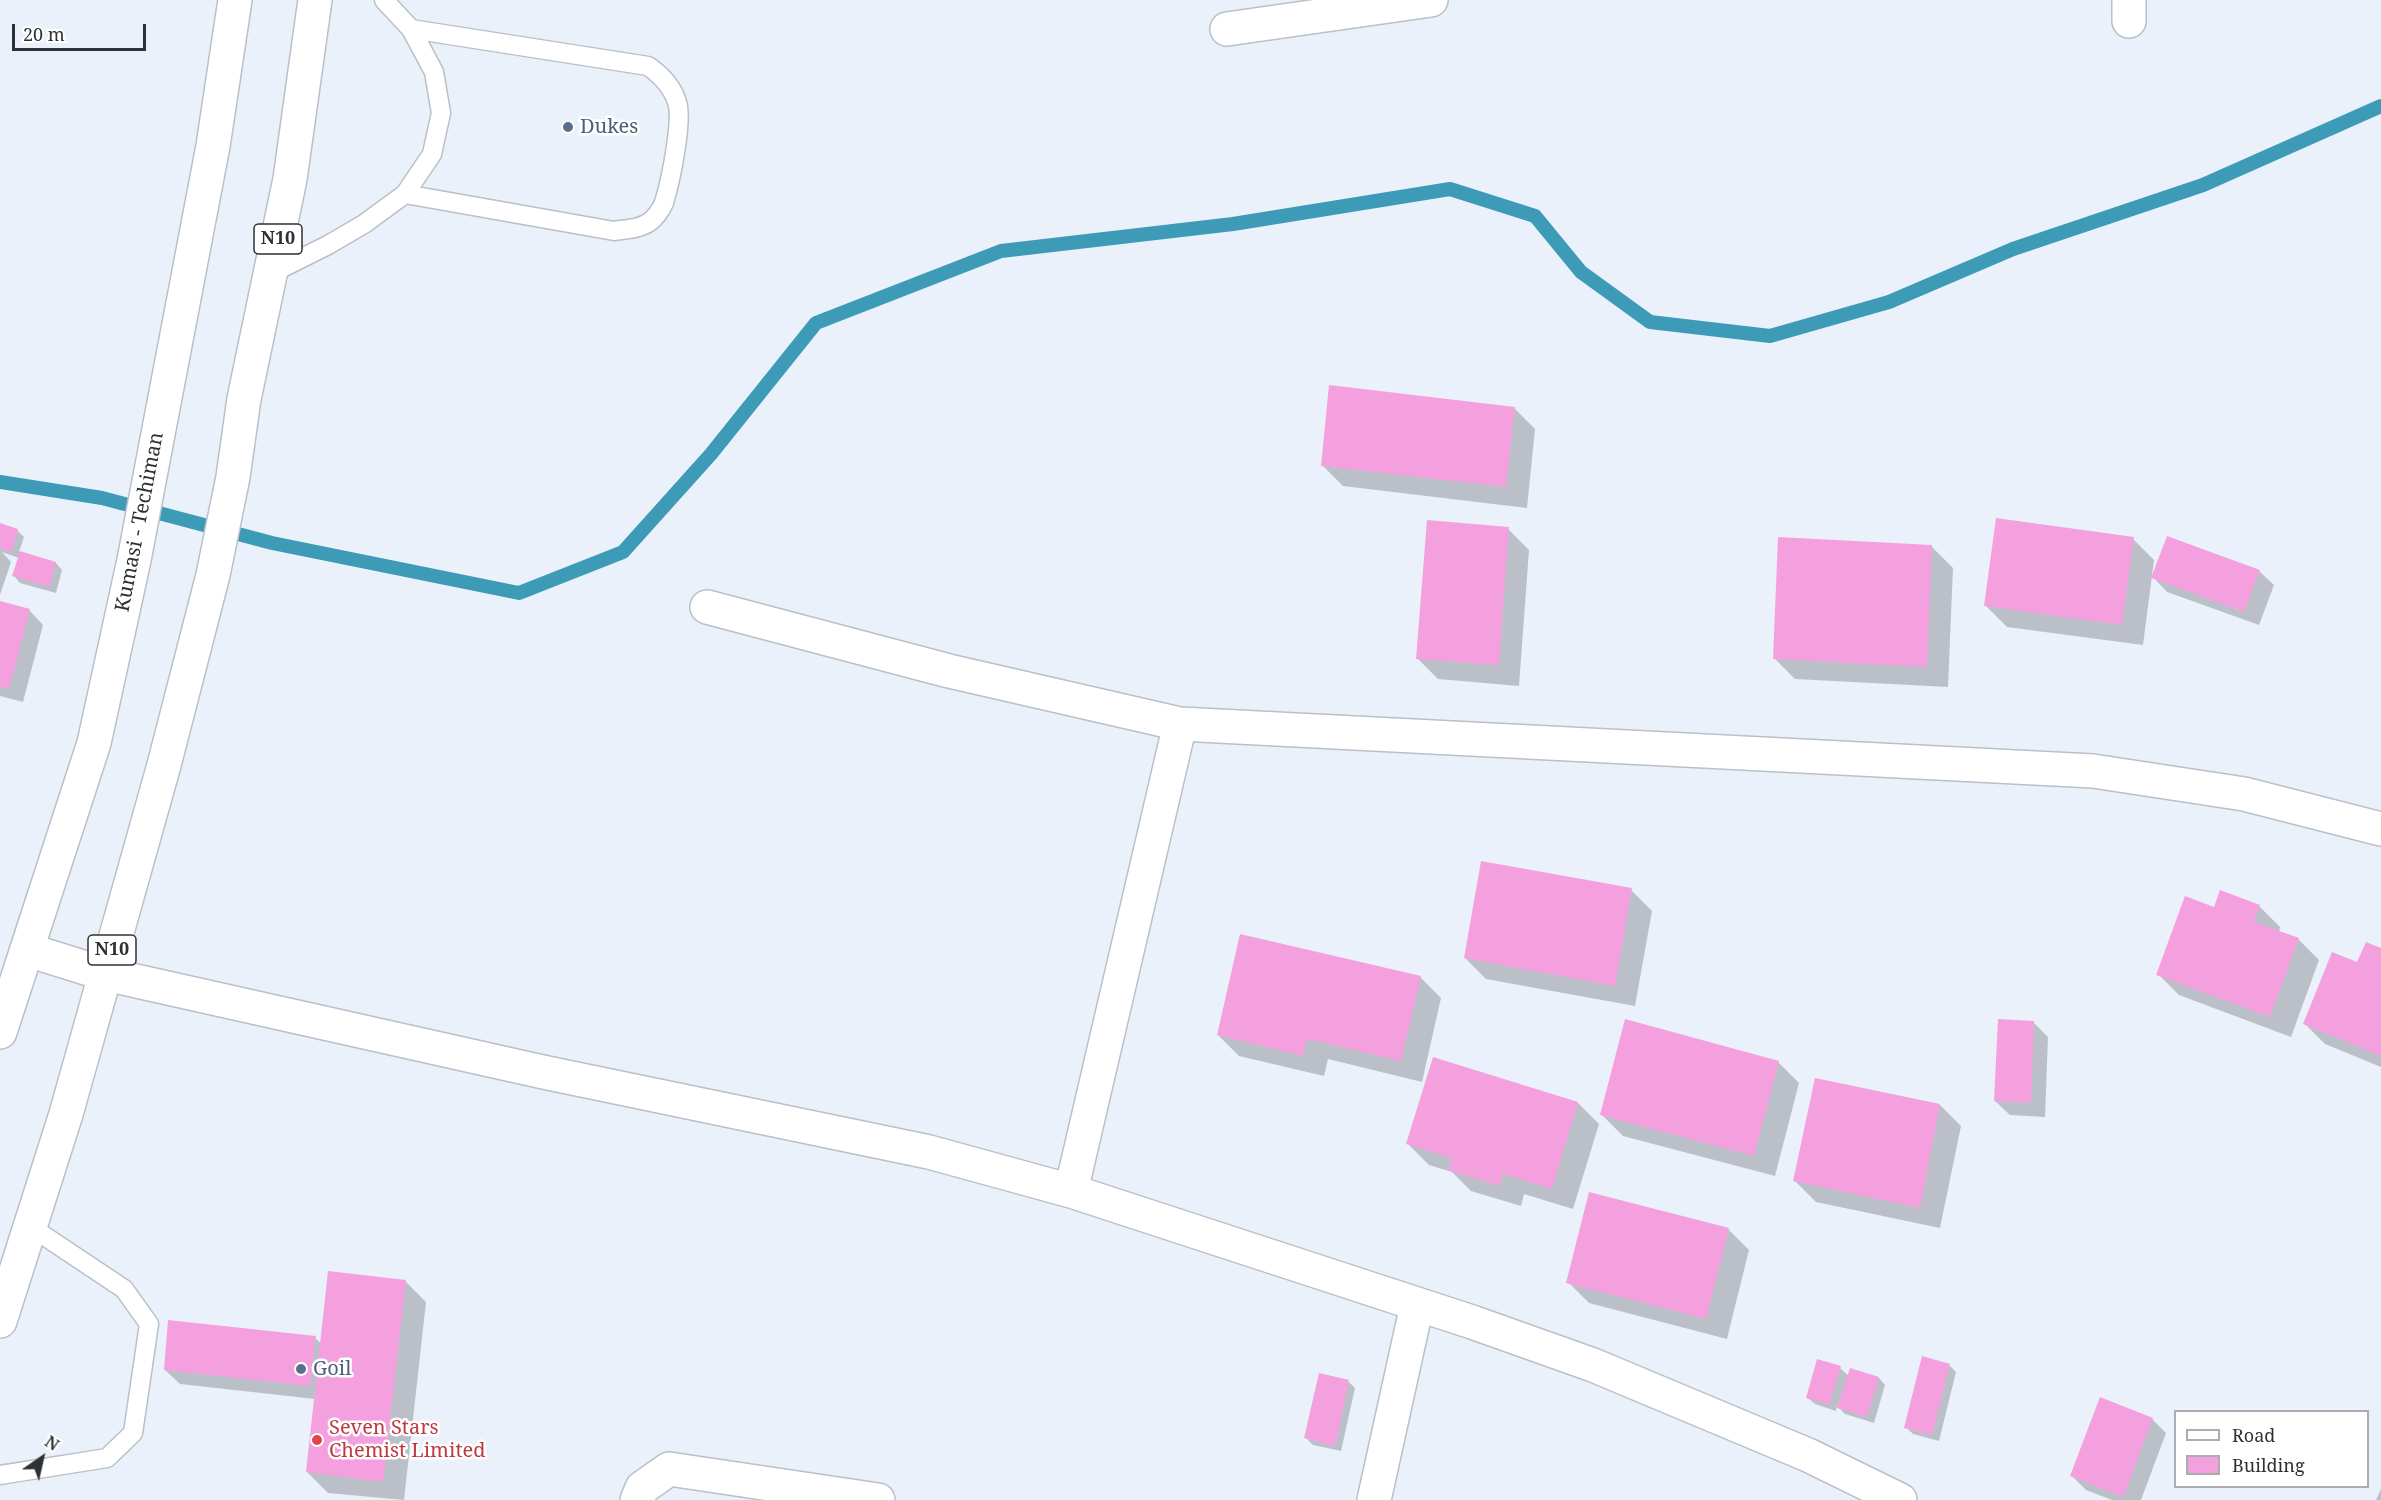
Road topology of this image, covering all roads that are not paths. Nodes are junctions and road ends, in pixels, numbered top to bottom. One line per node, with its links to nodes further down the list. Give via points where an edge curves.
1 (235, 0): 12 (main road, Kumasi - Techiman, via 213,146 134,560 94,743)
2 (315, 0): 8 (main road, N10, via 290,179)
3 (384, 0): 5 (lane)
4 (1431, 0): 6 (main road)
5 (411, 29): 7 (lane, via 434,72 441,113 432,154); 7 (lane, via 648,66 671,88 678,103 679,121 665,201 652,220 637,227 614,231)
6 (1227, 30)
7 (405, 194): 8 (lane, via 364,224)
8 (270, 274): 13 (main road, N10, via 213,575)
9 (707, 607): 10 (main road, via 949,672)
10 (1180, 724): 11 (main road, via 2094,771 2244,794); 15 (main road)
11 (2381, 829)
12 (28, 950): 13 (main road); 14 (main road, Kumasi - Techiman)
13 (105, 974): 15 (main road, via 929,1152); 16 (main road, N10)
14 (0, 1032)
15 (1071, 1191): 17 (main road)
16 (31, 1227): 18 (main road, N10); 19 (lane, via 124,1289 148,1324 133,1433 107,1458)
17 (1417, 1305): 22 (main road); 23 (main road, via 1593,1365 1808,1455)
18 (0, 1321)
19 (0, 1475)
20 (637, 1500): 21 (main road, via 642,1488 669,1469)
21 (878, 1500)
22 (1374, 1500)
23 (1900, 1500)

